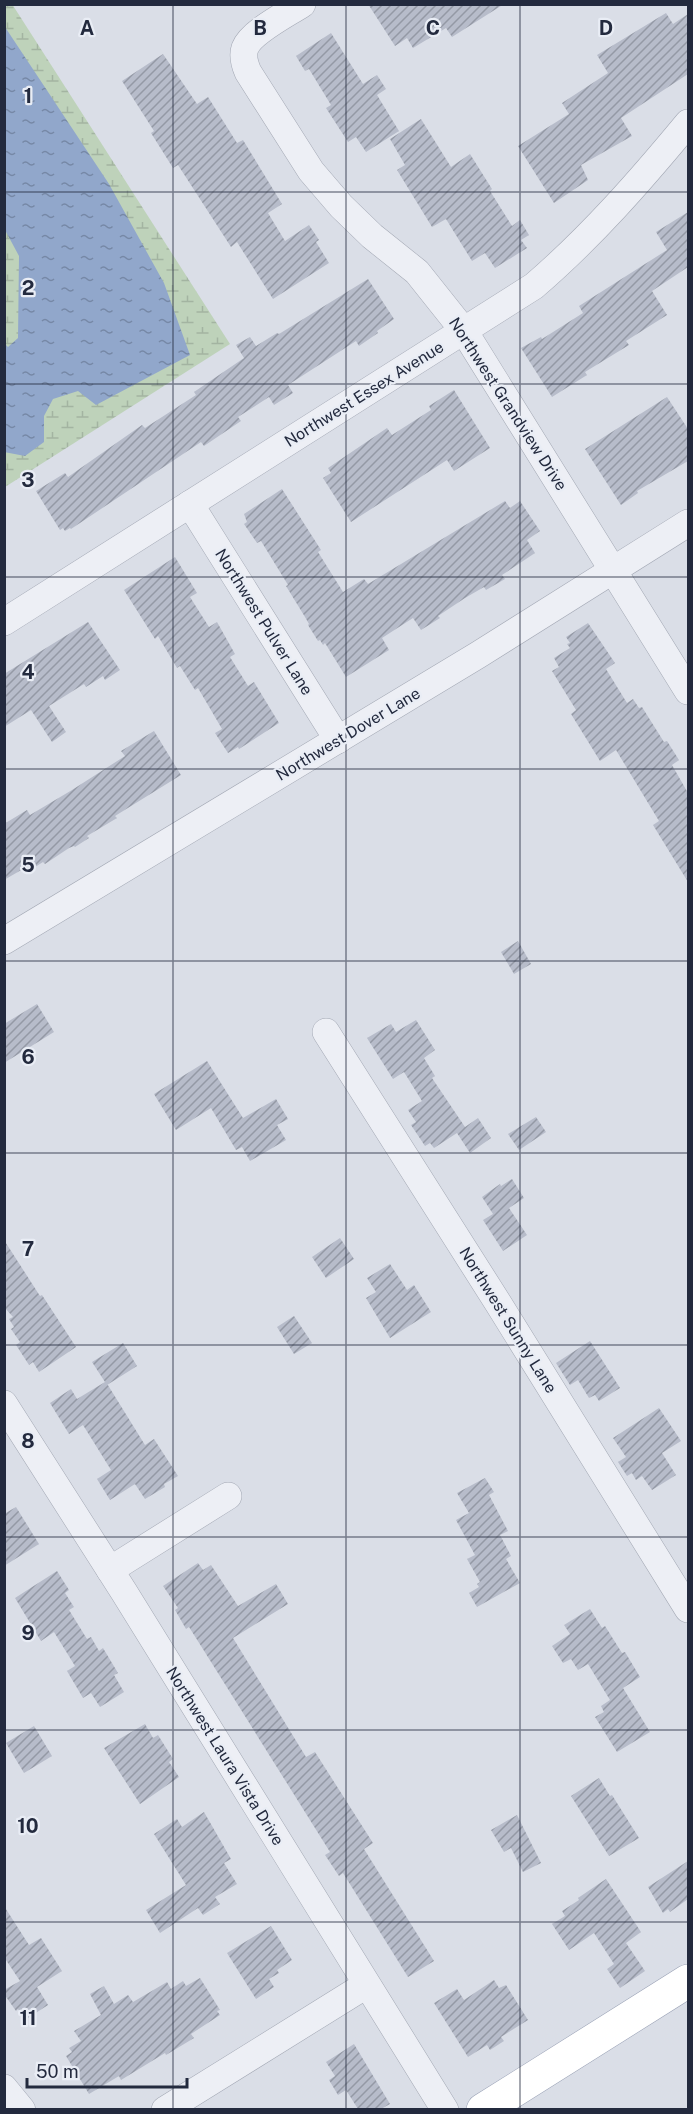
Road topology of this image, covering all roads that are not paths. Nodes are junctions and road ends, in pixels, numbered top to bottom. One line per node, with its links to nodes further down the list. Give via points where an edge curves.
1 (302, 4): 3 (street, Northwest Grandview Drive, via 253,38 244,49 248,72 311,171 372,236 417,272)
2 (688, 123): 3 (street, Northwest Essex Avenue, via 610,214 567,257 534,286)
3 (464, 332): 4 (street, Northwest Essex Avenue); 6 (street, Northwest Grandview Drive)
4 (190, 504): 7 (street, Northwest Essex Avenue); 9 (street, Northwest Pulver Lane)
5 (688, 523): 6 (street, Northwest Dover Lane)
6 (614, 569): 8 (street, Northwest Grandview Drive); 9 (street, Northwest Dover Lane)
7 (4, 622)
8 (688, 691)
9 (338, 740): 10 (street, Northwest Dover Lane)
10 (4, 941)
11 (326, 1032): 15 (street, Northwest Sunny Lane)
12 (4, 1404): 14 (street, Northwest Laura Vista Drive)
13 (228, 1496): 14 (street)
14 (110, 1570): 17 (street, Northwest Laura Vista Drive)
15 (688, 1609)
16 (688, 1981): 22 (main road)
17 (366, 1985): 20 (street); 21 (street, Northwest Laura Vista Drive)
18 (4, 2088): 19 (street)
19 (22, 2109)
20 (165, 2109)
21 (445, 2109)
22 (483, 2109)

